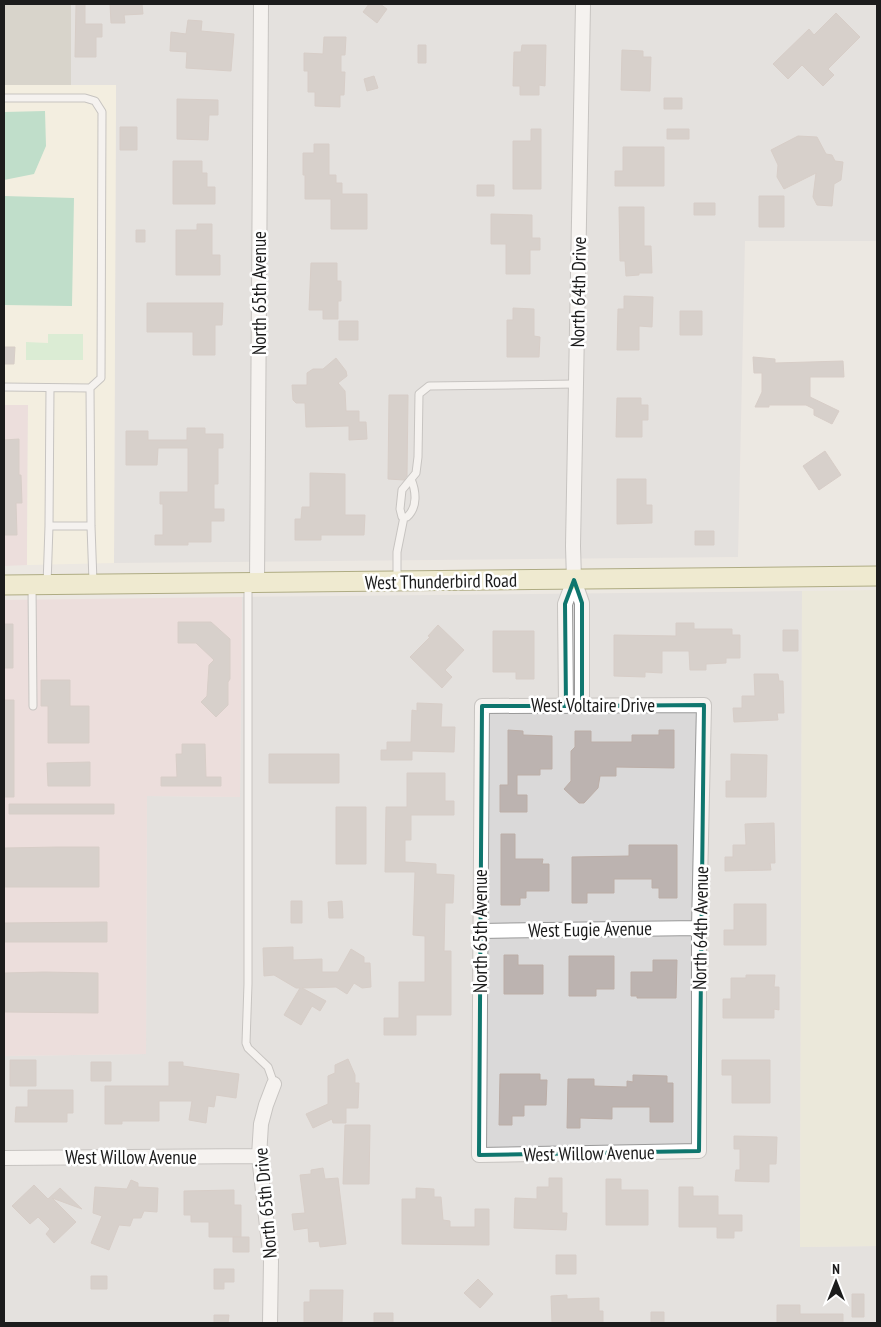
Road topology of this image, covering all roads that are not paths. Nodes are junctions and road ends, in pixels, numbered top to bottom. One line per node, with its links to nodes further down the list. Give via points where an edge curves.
1 (261, 4): 15 (street, North 65th Avenue)
2 (582, 4): 4 (street, North 64th Drive)
3 (4, 98): 7 (lane, via 85,98 96,101 102,112 101,378)
4 (576, 384): 8 (lane, via 429,386 419,394 418,457 416,473); 13 (street, North 64th Drive)
5 (4, 387): 6 (lane)
6 (50, 388): 7 (lane); 10 (lane)
7 (90, 388): 11 (lane)
8 (411, 479): 9 (lane, via 402,490 400,509); 9 (lane, via 415,498 411,514)
9 (404, 517): 14 (lane, via 397,552)
10 (49, 526): 11 (lane); 17 (lane)
11 (91, 526): 18 (lane)
12 (877, 576): 13 (main road, West Thunderbird Road)
13 (574, 580): 14 (main road, West Thunderbird Road); 19 (street, North 64th Drive, via 564,604); 20 (street, North 64th Drive, via 582,603)
14 (397, 581): 15 (main road, West Thunderbird Road)
15 (252, 583): 18 (main road, West Thunderbird Road); 28 (lane, via 246,1043 268,1067)
16 (4, 585): 17 (main road, West Thunderbird Road)
17 (40, 585): 18 (main road, West Thunderbird Road); 22 (lane)
18 (93, 585)
19 (566, 653): 20 (street); 24 (street, North 64th Drive)
20 (582, 653): 25 (street, North 64th Drive)
21 (704, 705): 25 (street, West Voltaire Drive); 26 (street, North 64th Avenue)
22 (33, 706)
23 (482, 706): 24 (street, West Voltaire Drive); 27 (street, North 65th Avenue)
24 (566, 706): 25 (street, West Voltaire Drive)
25 (582, 706)
26 (699, 928): 27 (street, West Eugie Avenue); 29 (street, North 64th Avenue)
27 (480, 931): 30 (street, North 65th Avenue)
28 (274, 1084): 31 (street, North 65th Drive, via 261,1124)
29 (698, 1151): 30 (street, West Willow Avenue)
30 (479, 1155)
31 (259, 1156): 32 (street, West Willow Avenue); 33 (street, North 65th Drive, via 271,1261)
32 (4, 1158)
33 (270, 1323)

